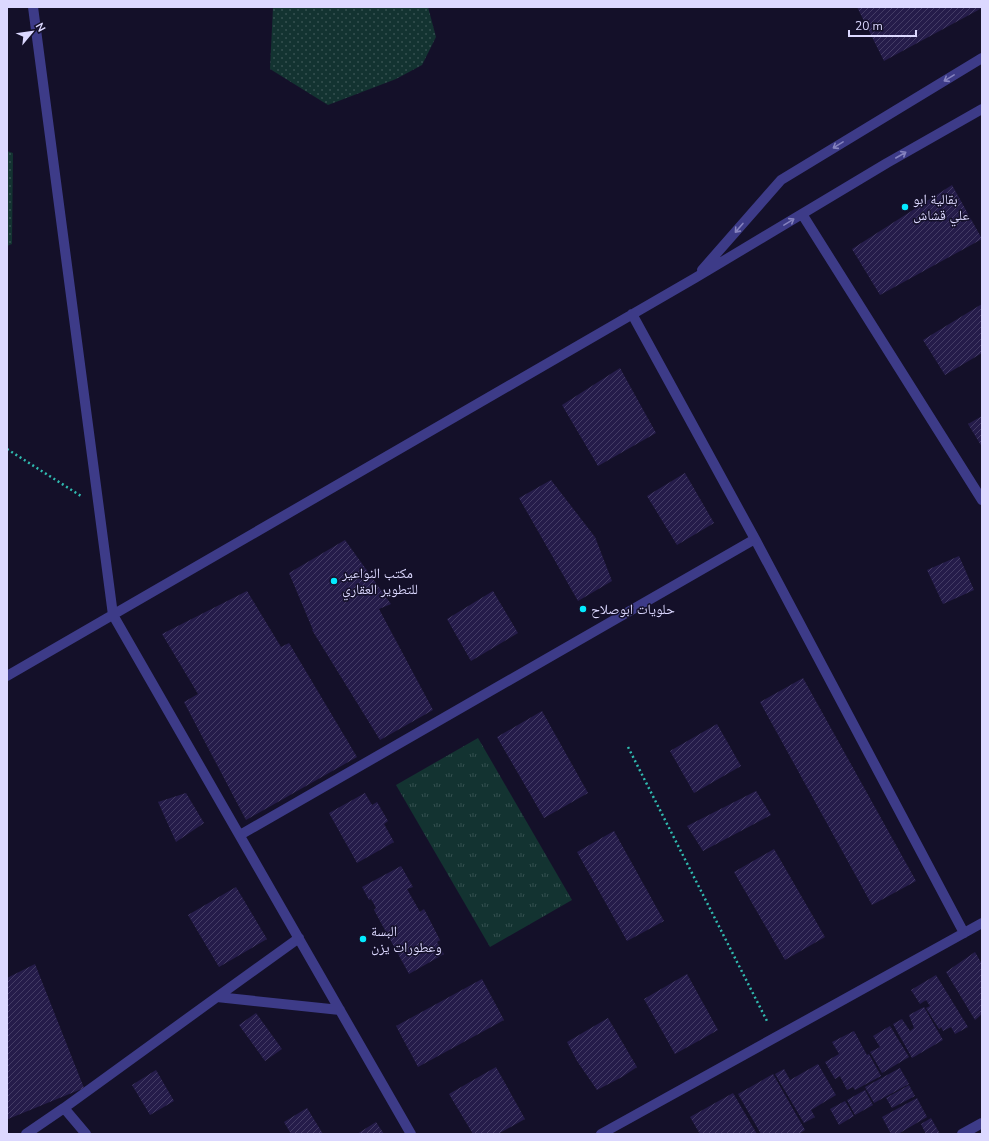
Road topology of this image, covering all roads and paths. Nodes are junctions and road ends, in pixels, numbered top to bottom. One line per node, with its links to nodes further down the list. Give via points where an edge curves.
1 (34, 7): 11 (street)
2 (982, 58): 5 (street, one-way to 5, via 781,180)
3 (982, 109): 4 (street, one-way to 3)
4 (802, 214): 5 (street, one-way to 4); 9 (street)
5 (695, 278): 6 (street)
6 (632, 314): 10 (street); 11 (street)
7 (7, 448): 8 (path)
8 (85, 499)
9 (982, 500)
10 (755, 539): 14 (street); 16 (street)
11 (113, 615): 12 (street); 14 (street)
12 (7, 676)
13 (628, 747): 20 (path)
14 (240, 835): 17 (street)
15 (982, 923): 16 (street)
16 (964, 934): 20 (street)
17 (299, 938): 18 (street); 19 (street)
18 (217, 997): 19 (street); 21 (street)
19 (340, 1010): 25 (street)
20 (776, 1038): 26 (street)
21 (64, 1108): 23 (street); 24 (street)
22 (982, 1123): 27 (street)
23 (26, 1134)
24 (86, 1134)
25 (411, 1134)
26 (601, 1134)
27 (962, 1134)

